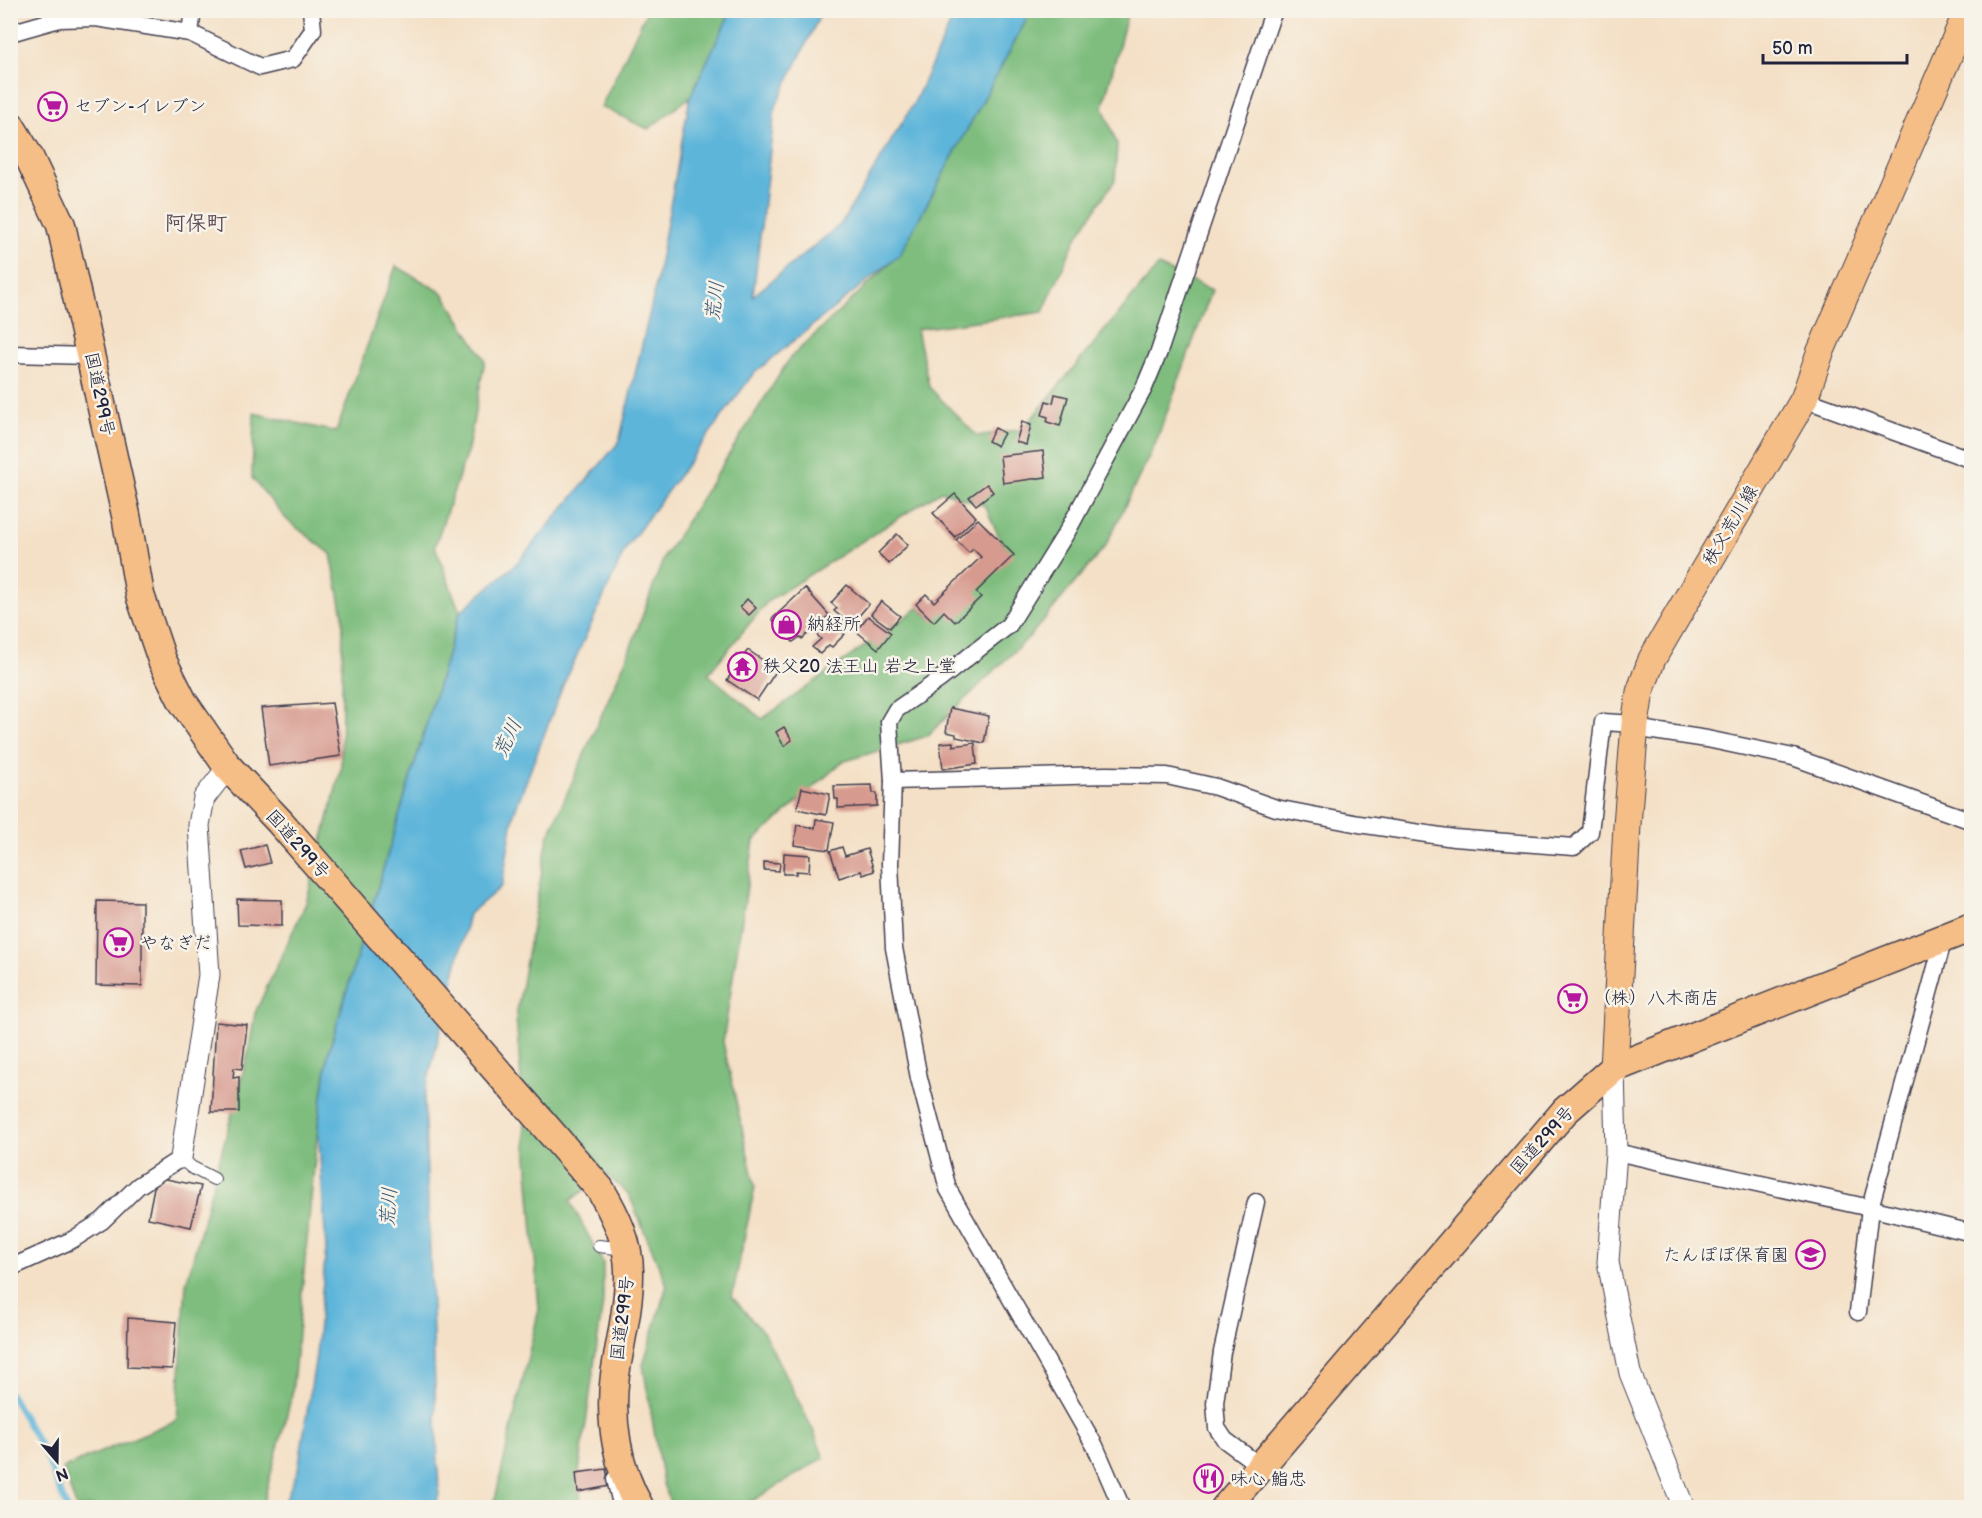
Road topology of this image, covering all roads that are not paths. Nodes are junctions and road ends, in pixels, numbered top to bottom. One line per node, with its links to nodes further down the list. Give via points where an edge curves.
1 (193, 10): 6 (street)
2 (311, 10): 6 (street, via 313,30 293,59 260,67)
3 (1275, 10): 14 (street, via 1144,388 1068,530 1009,625 896,710 890,722)
4 (1968, 10): 10 (main road, 秩父荒川線, via 1820,353)
5 (10, 33): 6 (street, via 59,19 96,18)
6 (190, 33)
7 (10, 126): 9 (highway, 国道299号, via 61,225)
8 (10, 354): 9 (street)
9 (91, 356): 13 (highway, 国道299号, via 140,594 162,660 183,702)
10 (1804, 399): 11 (street); 12 (main road, 秩父荒川線, via 1652,659 1640,692)
11 (1971, 460)
12 (1635, 724): 14 (street, via 1603,722 1590,832 1574,847 1454,838 1359,824 1276,808 1216,787 1167,776); 15 (street, via 1647,730 1793,757); 18 (main road, 秩父荒川線)
13 (228, 766): 20 (street, via 204,798 199,825 209,975); 27 (highway, 国道299号, via 600,1189 614,1214 612,1247 630,1274 615,1378)
14 (893, 781): 31 (street, via 890,864 894,948 919,1078 948,1189 1090,1436)
15 (1971, 821)
16 (1971, 927): 17 (highway, 国道299号)
17 (1944, 938): 18 (highway, 国道299号); 23 (street)
18 (1614, 1068): 19 (street); 28 (highway, 国道299号, via 1565,1111)
19 (1616, 1152): 23 (street); 33 (street, via 1608,1262 1630,1373)
20 (181, 1158): 21 (street); 25 (street, via 138,1186 102,1221 72,1240)
21 (214, 1179)
22 (1256, 1202): 28 (street, via 1222,1352 1215,1402 1217,1428 1225,1440)
23 (1870, 1208): 24 (street); 26 (street)
24 (1971, 1233)
25 (10, 1268)
26 (1858, 1312)
27 (614, 1425): 29 (street, via 614,1475); 30 (highway, 国道299号, via 625,1480)
28 (1260, 1466): 32 (highway, 国道299号)
29 (622, 1508)
30 (640, 1508)
31 (1122, 1508)
32 (1225, 1508)
33 (1684, 1508)

